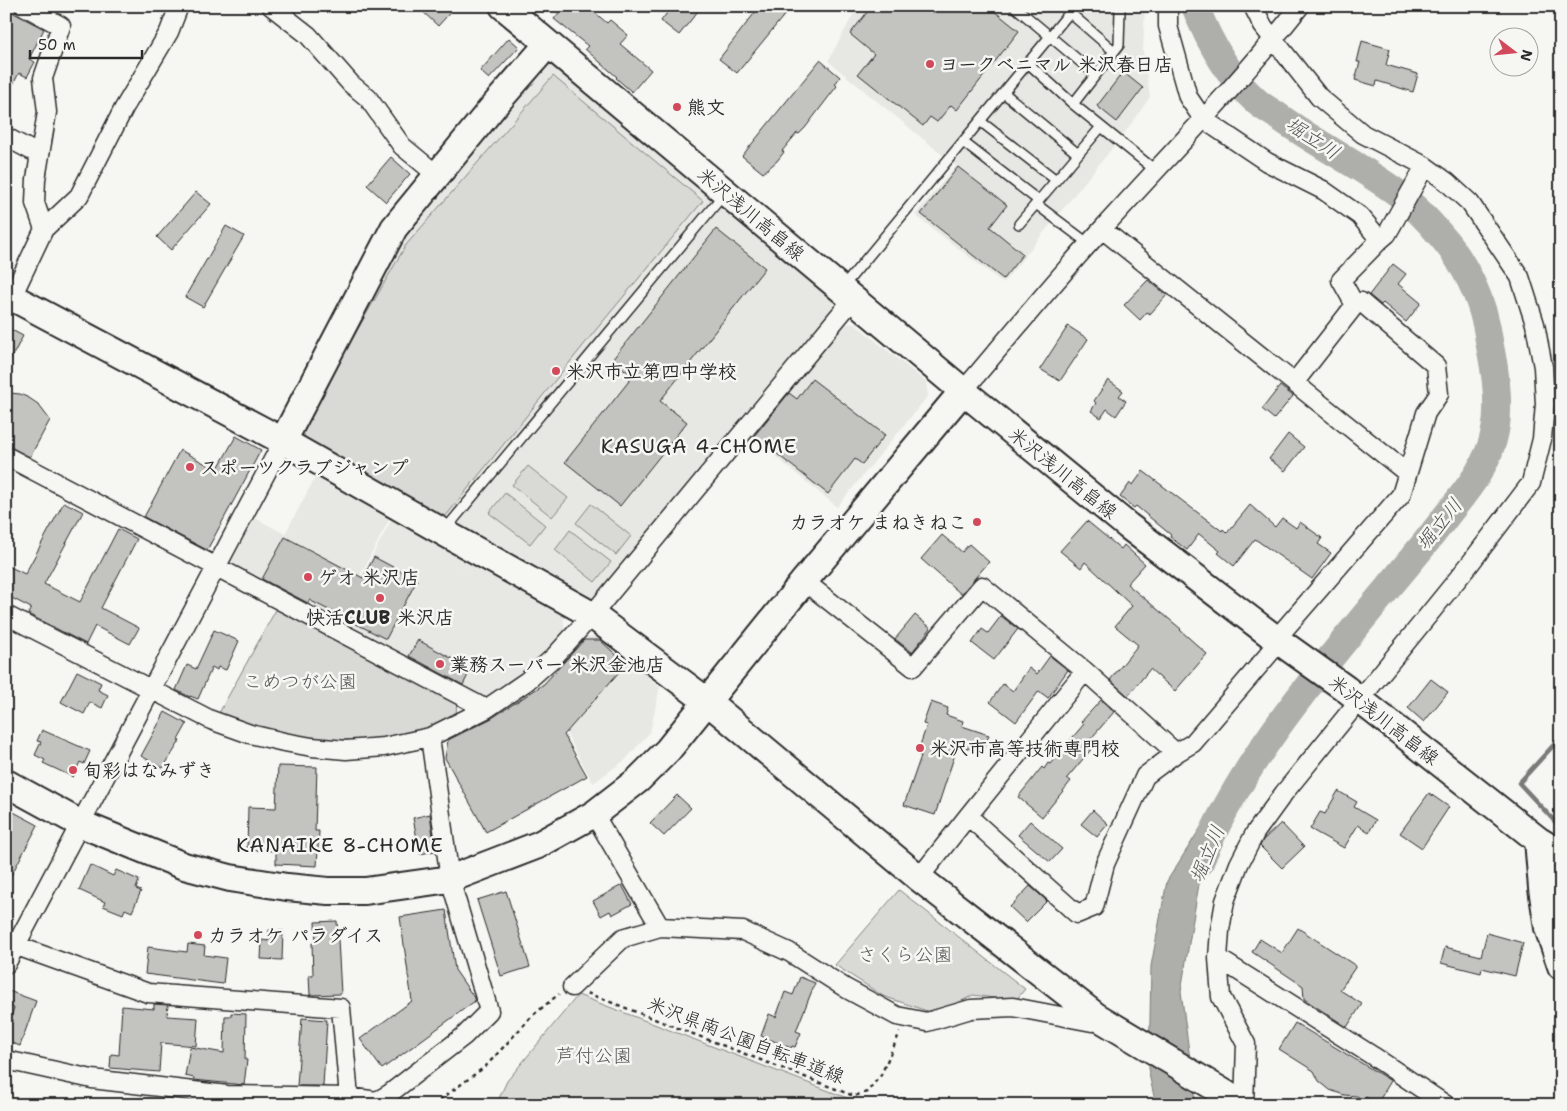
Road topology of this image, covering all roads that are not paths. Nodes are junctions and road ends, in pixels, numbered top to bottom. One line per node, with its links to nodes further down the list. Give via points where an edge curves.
1 (24, 6): 25 (street, via 61,26 42,78 47,112)
2 (179, 6): 33 (street, via 169,32 78,196)
3 (271, 6): 28 (street, via 308,35 351,84 368,98 402,146)
4 (503, 6): 13 (street, 米沢浅川高畠線)
5 (1014, 6): 11 (lane)
6 (1117, 6): 14 (lane, via 1120,10 1118,45)
7 (1168, 6): 19 (street, via 1168,26 1188,97)
8 (1253, 6): 12 (street)
9 (1300, 6): 12 (street)
10 (1073, 10): 11 (lane); 14 (lane)
11 (1050, 36): 15 (lane); 16 (lane)
12 (1274, 40): 19 (street); 26 (street, via 1319,98 1364,134)
13 (548, 44): 28 (street); 30 (street, 米沢浅川高畠線)
14 (1114, 51): 16 (lane)
15 (1028, 63): 17 (lane); 18 (lane)
16 (1096, 74): 18 (lane)
17 (1004, 93): 20 (lane); 24 (lane)
18 (1073, 104): 21 (lane)
19 (1204, 119): 27 (street); 35 (street, via 1267,162 1323,190)
20 (980, 121): 23 (lane); 29 (lane)
21 (1101, 127): 24 (lane); 27 (lane)
22 (6, 137): 25 (street)
23 (963, 142): 31 (lane); 37 (lane)
24 (1078, 154): 29 (lane)
25 (40, 155): 33 (street, via 35,203)
26 (1426, 166): 35 (street); 53 (street, via 1470,203 1520,276 1535,324 1543,367 1542,439 1531,483 1469,565)
27 (1155, 170): 34 (street)
28 (437, 175): 42 (street, via 394,228)
29 (1056, 180): 31 (lane)
30 (725, 192): 37 (street, 米沢浅川高畠線); 45 (lane)
31 (1037, 202): 32 (lane); 36 (lane)
32 (1019, 224)
33 (44, 229): 38 (street)
34 (1102, 229): 36 (street); 40 (street)
35 (1384, 237): 39 (street, via 1341,280)
36 (1089, 244): 41 (street)
37 (847, 294): 41 (street, 米沢浅川高畠線); 49 (street)
38 (8, 299): 42 (street)
39 (1355, 305): 40 (street); 44 (street, via 1361,302 1436,366 1439,394 1426,413)
40 (1294, 383): 44 (street)
41 (963, 391): 47 (street); 50 (street, 米沢浅川高畠線, via 1128,526)
42 (283, 440): 45 (street); 46 (street)
43 (6, 456): 46 (street)
44 (1407, 473): 50 (street, via 1401,495)
45 (443, 532): 49 (street)
46 (217, 566): 52 (street); 55 (street)
47 (804, 581): 51 (street, via 913,667 982,586); 54 (street)
48 (6, 615): 52 (street)
49 (592, 615): 54 (street); 55 (street, via 527,682)
50 (1278, 640): 53 (street, 米沢浅川高畠線); 57 (street, via 1193,743)
51 (1085, 671): 57 (street); 60 (street)
52 (151, 690): 56 (street, via 211,720 250,734 312,748 384,747); 61 (street)
53 (1353, 695): 62 (street, 米沢浅川高畠線); 68 (street, via 1256,832 1239,864 1225,901)
54 (708, 702): 59 (street, via 638,780); 64 (street)
55 (486, 709): 56 (street)
56 (430, 738): 65 (street)
57 (1176, 753): 60 (street, via 1145,776 1105,864 1094,907 1077,914)
58 (6, 782): 61 (street)
59 (594, 814): 65 (street, via 538,845); 66 (street)
60 (968, 816): 64 (street)
61 (81, 824): 65 (street, via 184,866 249,881 328,891 365,891); 67 (street)
62 (1538, 840): 63 (street, 米沢浅川高畠線); 70 (street, via 1548,928)
63 (1561, 854)
64 (919, 878): 72 (street)
65 (450, 879): 74 (street, via 489,1011 464,1036 390,1094 376,1101)
66 (660, 927): 71 (street, via 623,938); 72 (street, via 743,931 789,952 896,1016 926,1022 971,1009 1013,1007 1092,1022)
67 (11, 944): 69 (street); 74 (street, via 148,993 341,1008)
68 (1218, 958): 75 (street, via 1221,997 1246,1044); 76 (street)
69 (6, 964)
70 (1561, 966)
71 (572, 988)
72 (1096, 1016): 75 (street)
73 (6, 1060): 74 (street, via 92,1079 227,1096)
74 (349, 1097)
75 (1237, 1101)
76 (1446, 1105)

